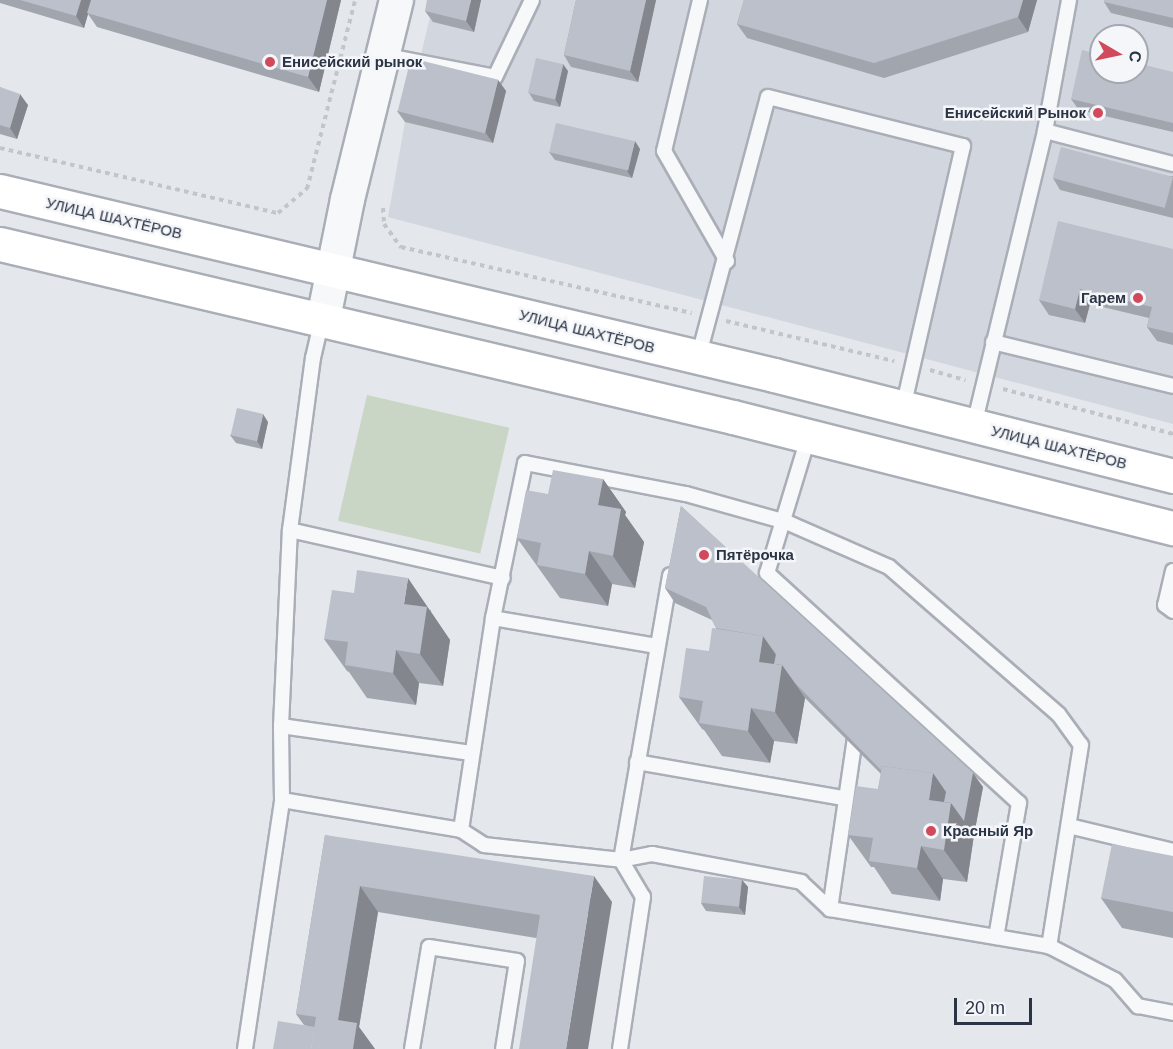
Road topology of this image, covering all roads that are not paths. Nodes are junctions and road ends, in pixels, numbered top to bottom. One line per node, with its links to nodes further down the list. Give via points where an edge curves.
1 (396, 0): 5 (street)
2 (532, 0): 5 (lane, via 495,77)
3 (700, 0): 10 (lane, via 664,152)
4 (1069, 0): 6 (lane)
5 (382, 55): 11 (street)
6 (1045, 131): 7 (lane); 13 (lane)
7 (1173, 164)
8 (0, 191): 11 (main road, УЛИЦА ШАХТЁРОВ)
9 (0, 244): 12 (main road)
10 (727, 261): 14 (lane); 16 (lane, via 768,96 963,146)
11 (333, 270): 12 (street); 14 (main road, УЛИЦА ШАХТЁРОВ)
12 (322, 318): 18 (main road); 22 (lane)
13 (993, 342): 15 (lane); 17 (lane)
14 (698, 358): 16 (main road, УЛИЦА ШАХТЁРОВ)
15 (1173, 386)
16 (903, 407): 17 (main road, УЛИЦА ШАХТЁРОВ)
17 (974, 425): 19 (main road, УЛИЦА ШАХТЁРОВ)
18 (809, 435): 20 (lane); 21 (main road)
19 (1173, 476)
20 (786, 522): 25 (lane, via 525,463); 29 (lane, via 767,573); 37 (lane, via 889,567 1059,715 1081,745)
21 (1173, 528)
22 (290, 530): 25 (lane); 32 (lane)
23 (672, 564): 28 (lane)
24 (1173, 571): 26 (lane, via 1165,605)
25 (503, 578): 27 (lane)
26 (1173, 611)
27 (493, 618): 28 (lane); 33 (lane)
28 (656, 646): 34 (lane)
29 (869, 663): 30 (lane); 42 (lane, via 1019,803)
30 (864, 686)
31 (858, 720): 35 (lane)
32 (281, 726): 33 (lane); 36 (lane)
33 (471, 753): 38 (lane)
34 (637, 762): 35 (lane); 40 (lane)
35 (844, 798): 41 (lane)
36 (282, 800): 38 (lane); 45 (lane)
37 (1069, 825): 39 (lane); 43 (lane)
38 (461, 830): 40 (lane, via 484,845)
39 (1173, 851)
40 (621, 861): 41 (lane, via 652,854 801,882); 48 (lane, via 643,897)
41 (830, 909): 42 (lane)
42 (996, 937): 43 (lane)
43 (1049, 946): 44 (lane, via 1115,980 1137,1006)
44 (1173, 1013)
45 (245, 1049)
46 (412, 1049): 47 (lane, via 429,947 517,961)
47 (503, 1049)
48 (620, 1049)

